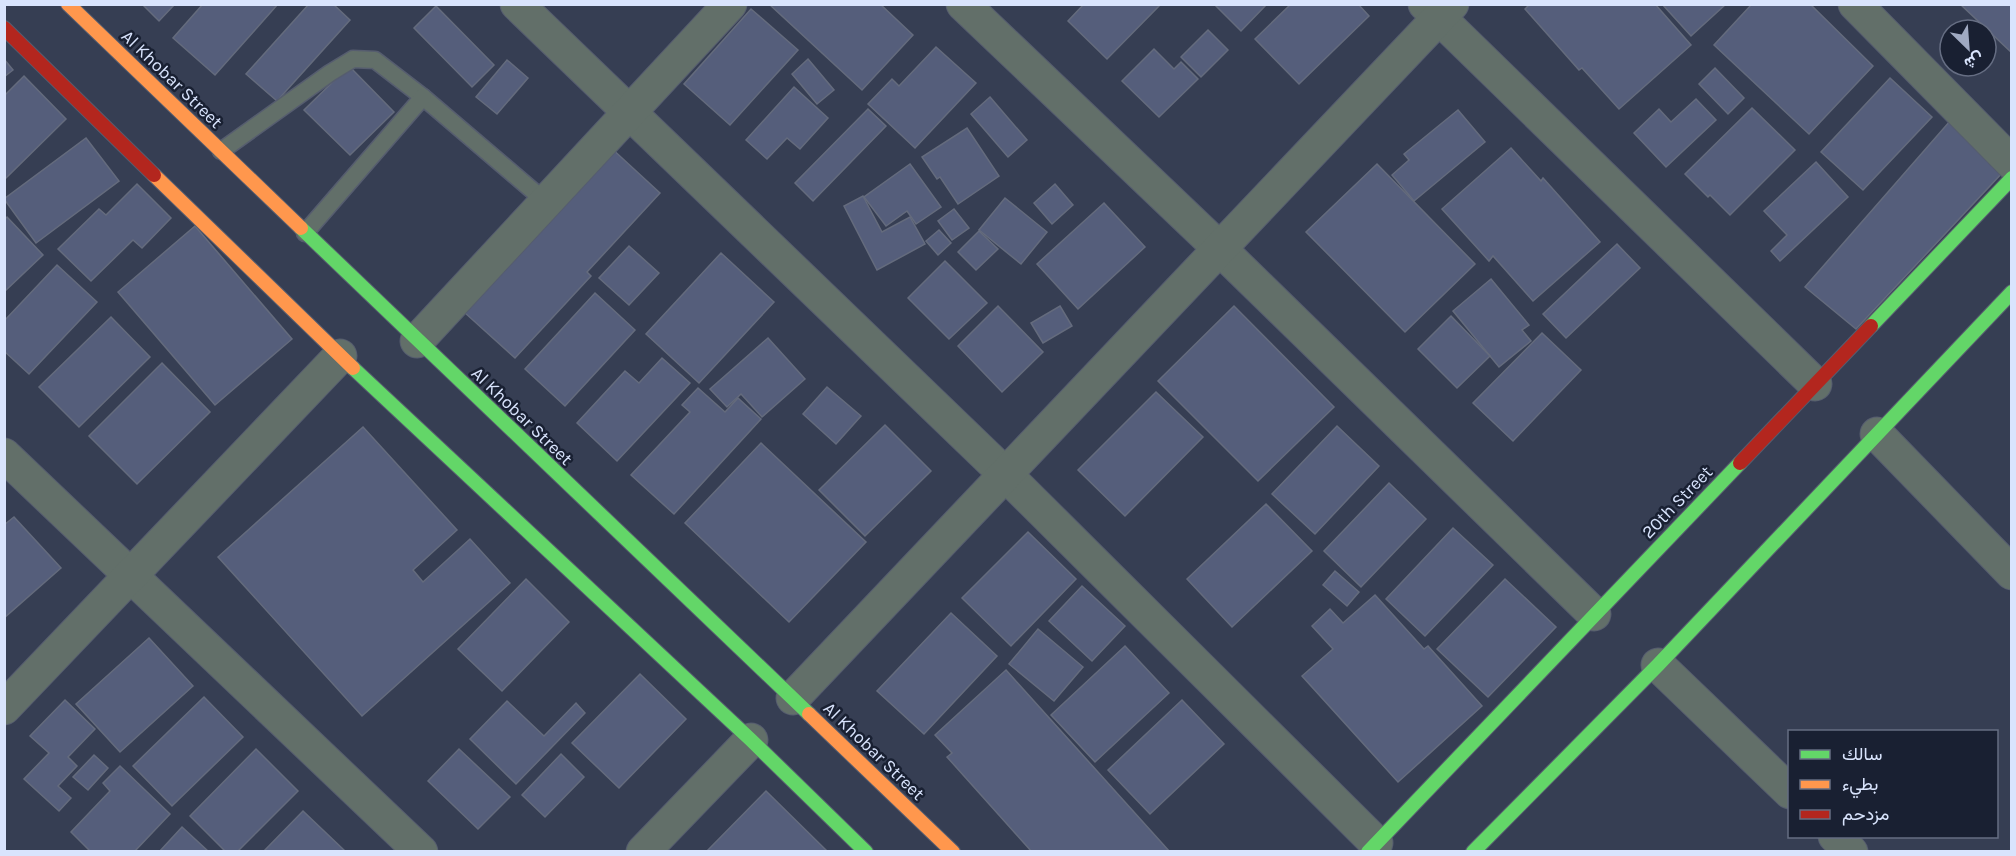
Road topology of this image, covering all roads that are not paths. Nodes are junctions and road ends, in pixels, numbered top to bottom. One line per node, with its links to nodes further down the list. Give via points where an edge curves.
1 (68, 4): 10 (street, Al Khobar Street)
2 (517, 4): 9 (street)
3 (730, 4): 9 (street)
4 (963, 4): 15 (street)
5 (1855, 4): 11 (street)
6 (1439, 9): 15 (street); 19 (street)
7 (4, 28): 18 (street)
8 (423, 97): 10 (lane, via 375,60 353,59); 13 (lane); 14 (lane)
9 (629, 113): 13 (street); 22 (street)
10 (221, 151): 14 (street, Al Khobar Street)
11 (2012, 163)
12 (2012, 178): 19 (street, 20th Street)
13 (546, 202): 17 (street)
14 (305, 233): 17 (street, Al Khobar Street)
15 (1220, 249): 22 (street); 25 (street)
16 (2012, 292): 20 (street)
17 (417, 341): 27 (street, Al Khobar Street)
18 (340, 356): 24 (street); 29 (street)
19 (1815, 384): 25 (street, 20th Street)
20 (1877, 434): 23 (street); 26 (street)
21 (4, 455): 24 (street)
22 (1005, 474): 27 (street); 32 (street)
23 (2012, 573)
24 (130, 576): 28 (street); 33 (street)
25 (1594, 614): 32 (street, 20th Street)
26 (1658, 665): 30 (street); 37 (street)
27 (793, 698): 36 (street, Al Khobar Street)
28 (4, 708)
29 (752, 740): 34 (street); 35 (street)
30 (1788, 790)
31 (1836, 838): 38 (street)
32 (1372, 848)
33 (421, 852)
34 (643, 852)
35 (866, 852)
36 (953, 852)
37 (1473, 852)
38 (1851, 852)

